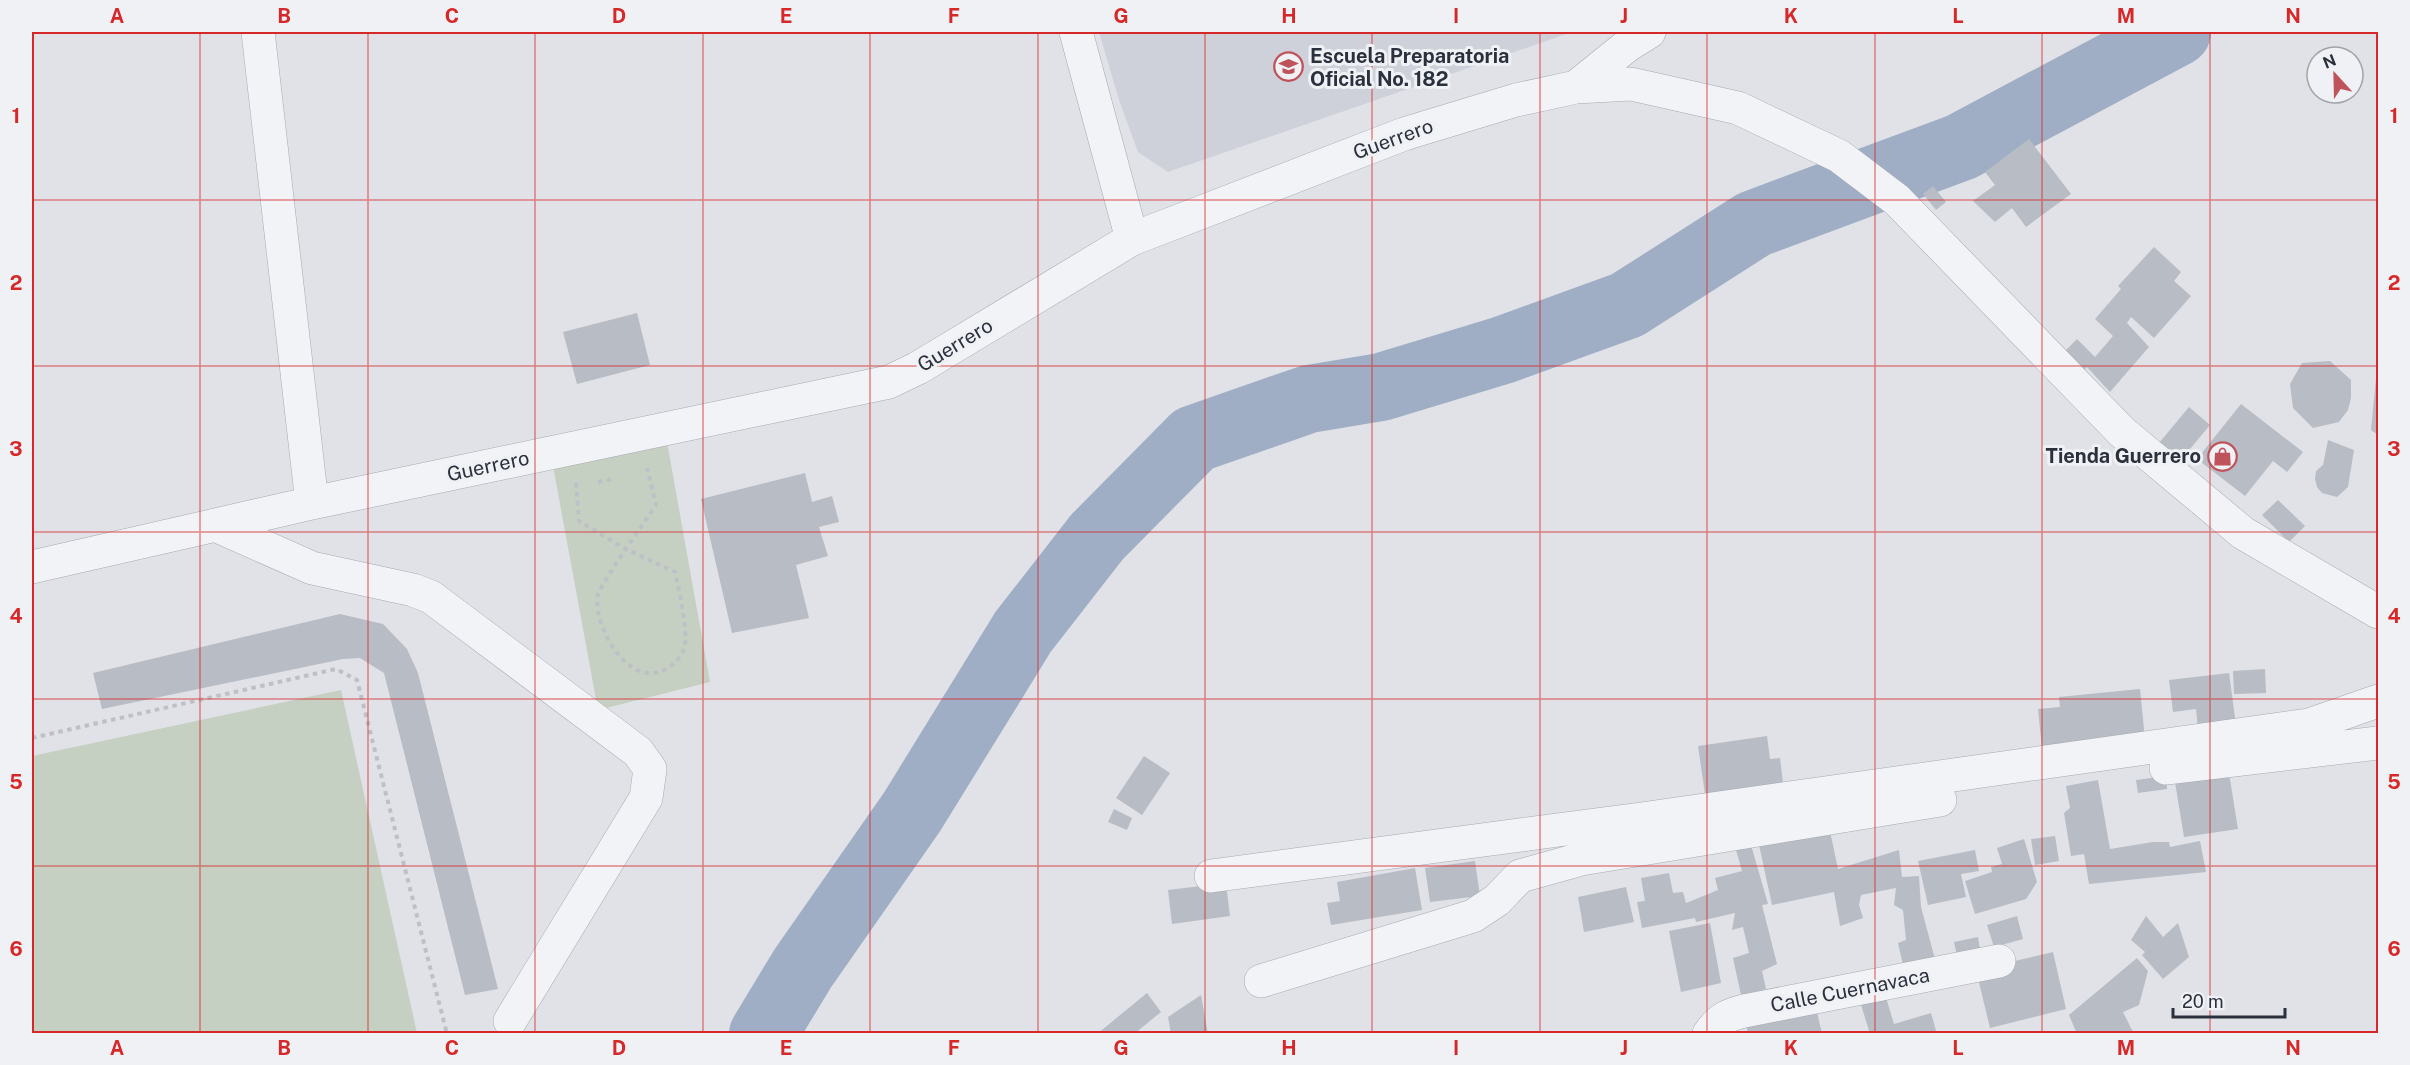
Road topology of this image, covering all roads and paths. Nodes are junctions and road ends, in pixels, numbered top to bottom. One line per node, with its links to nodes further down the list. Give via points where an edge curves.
1 (258, 32): 8 (street)
2 (1076, 32): 5 (street)
3 (1649, 32): 4 (street)
4 (1576, 87): 5 (street, Guerrero, via 1516,100 1404,134); 12 (street, Guerrero, via 1631,84 1738,108 1839,156 1897,200 2122,432 2243,533)
5 (1132, 239): 6 (street, Guerrero, via 889,382)
6 (573, 449): 8 (street, Guerrero); 10 (path, via 580,470 576,480 579,521)
7 (645, 463): 10 (path, via 656,505)
8 (312, 503): 9 (street, Guerrero)
9 (215, 525): 11 (street, Guerrero); 19 (street, via 312,568 431,597 638,752 650,770 646,798)
10 (626, 549): 10 (path, via 675,572 685,648 676,662 662,671 646,673 633,669 617,655 600,615 598,594)
11 (32, 567)
12 (2379, 612)
13 (2379, 700): 16 (street, via 2309,725)
14 (32, 738): 20 (path, via 336,669 357,680)
15 (2379, 743): 18 (street, via 1991,791 1581,859 1520,876 1497,900 1473,916)
16 (1211, 876)
17 (1999, 961): 21 (street, Calle Cuernavaca, via 1728,1015)
18 (1261, 981)
19 (510, 1021)
20 (447, 1034)
21 (1709, 1034)

